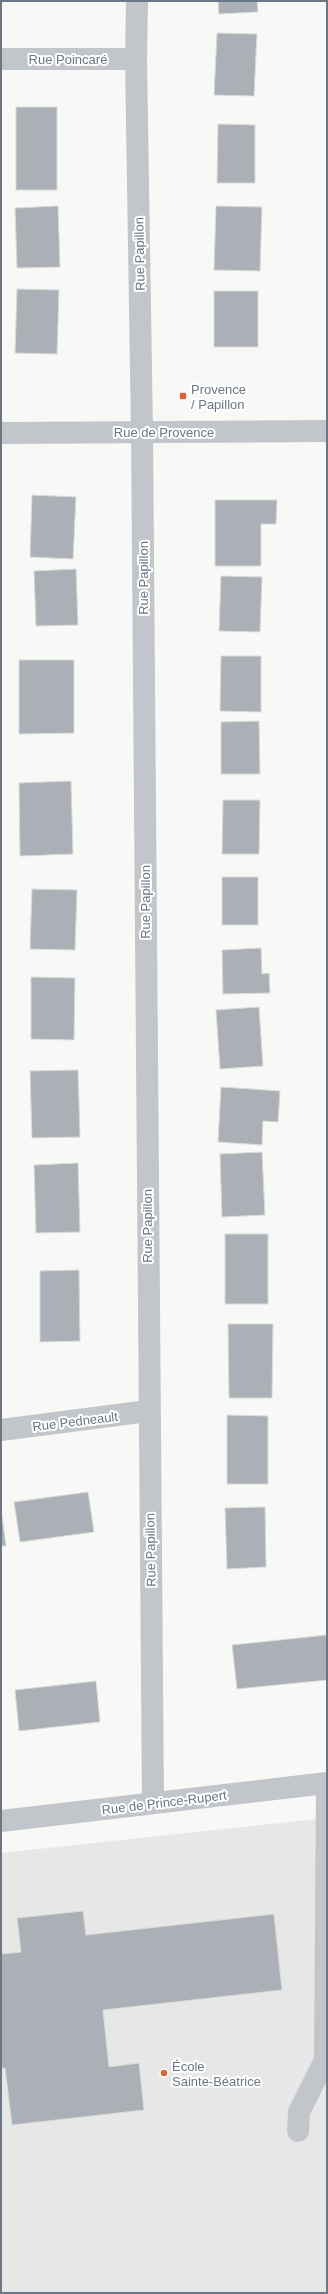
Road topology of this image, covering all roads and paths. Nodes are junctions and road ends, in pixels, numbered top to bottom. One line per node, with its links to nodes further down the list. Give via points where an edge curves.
1 (137, 1): 3 (street, Rue Papillon)
2 (1, 59): 3 (street, Rue Poincaré)
3 (136, 59): 5 (street, Rue Papillon)
4 (327, 431): 5 (street, Rue de Provence)
5 (142, 432): 6 (street, Rue de Provence); 7 (street, Rue Papillon)
6 (1, 433)
7 (148, 1411): 8 (street, Rue Pedneault); 11 (street, Rue Papillon)
8 (1, 1430)
9 (327, 1783): 11 (street, Rue de Prince-Rupert)
10 (327, 1789): 13 (street, via 325,2060 299,2112)
11 (153, 1803): 12 (street, Rue de Prince-Rupert)
12 (1, 1821)
13 (298, 2131)

